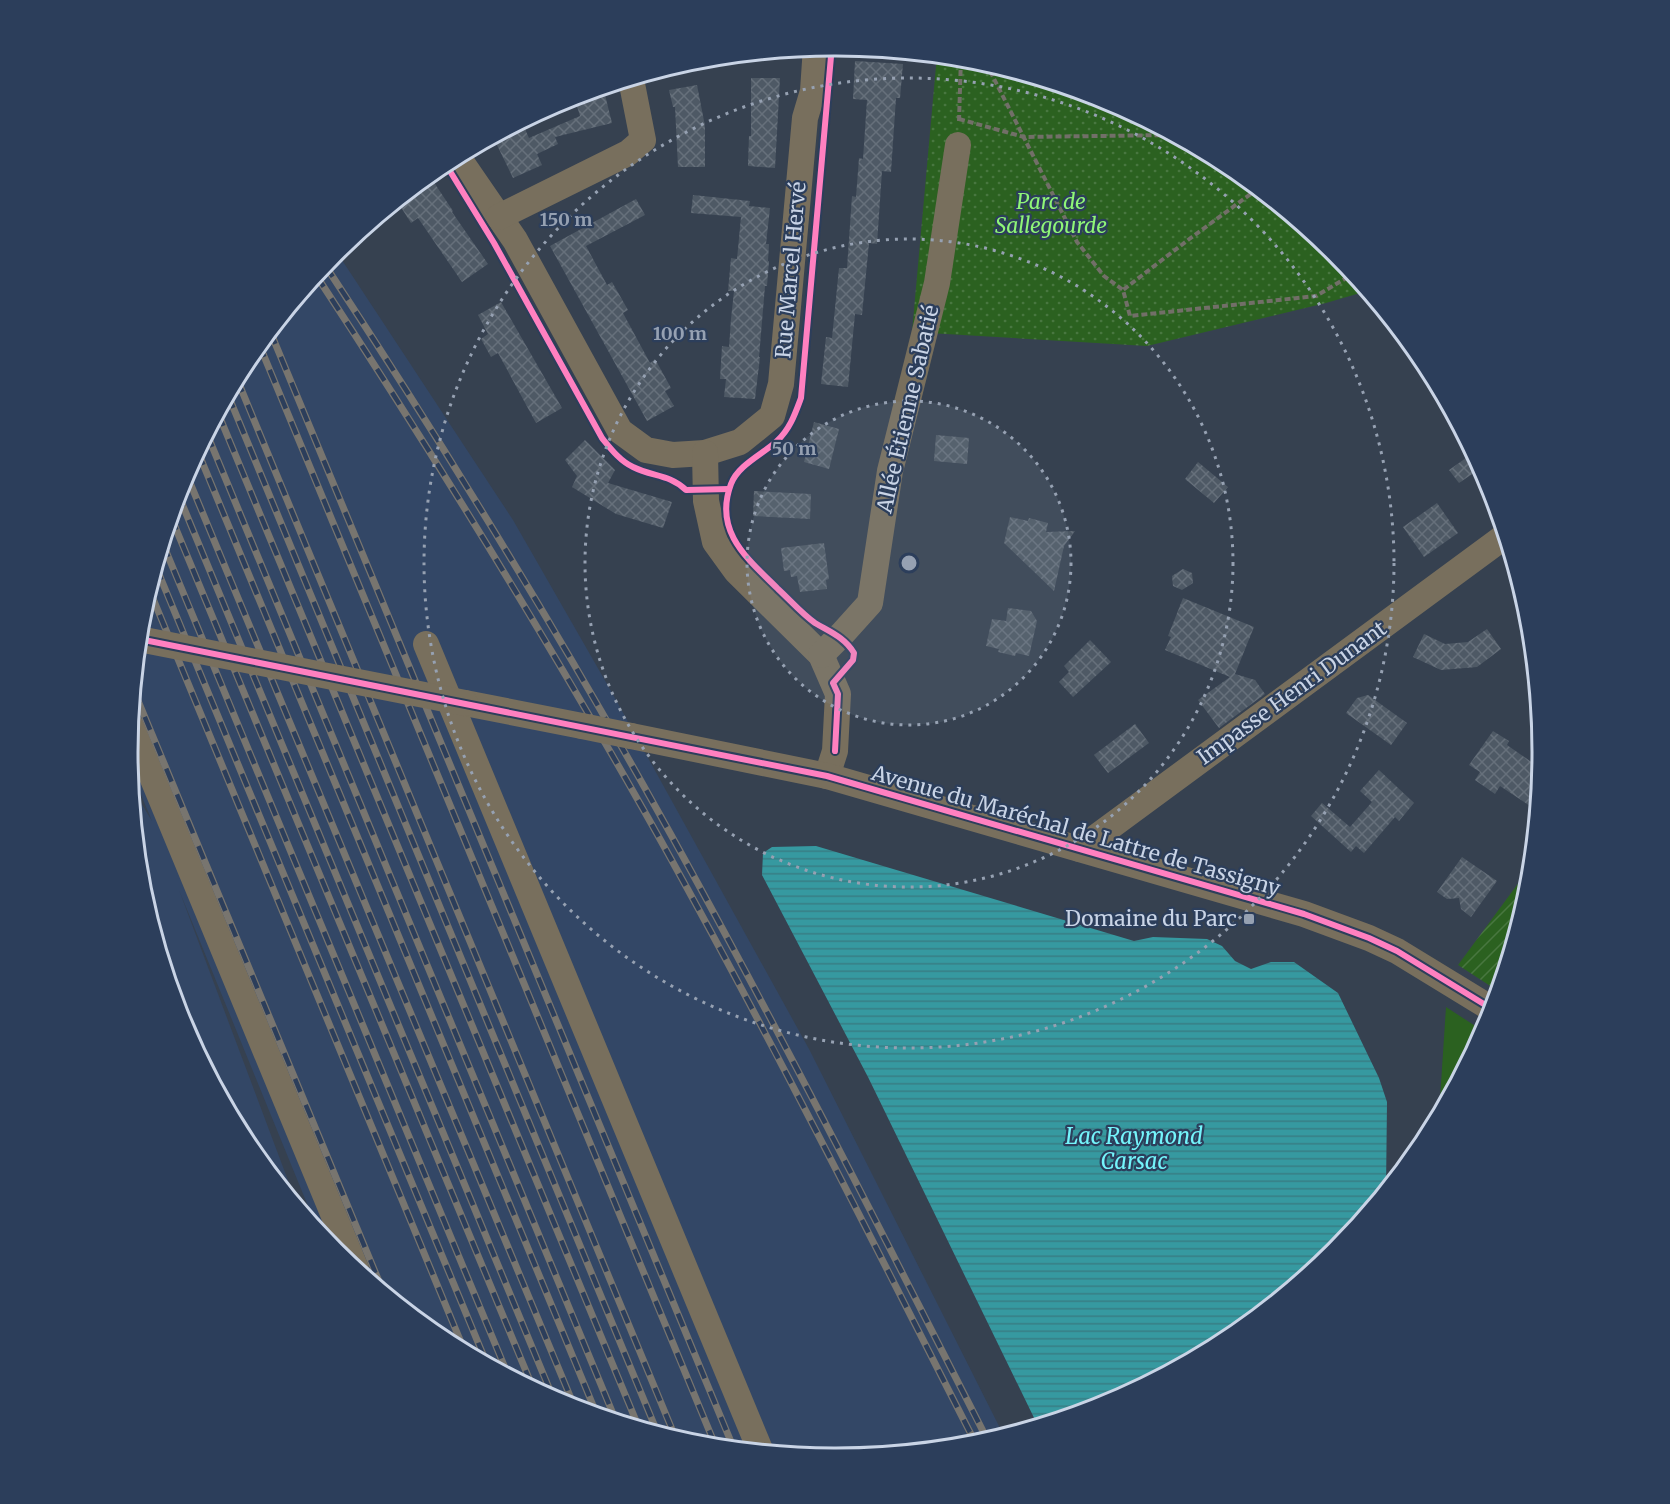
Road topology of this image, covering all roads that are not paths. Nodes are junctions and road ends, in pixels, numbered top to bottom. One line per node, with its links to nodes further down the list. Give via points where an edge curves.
1 (815, 56): 6 (street, Rue Marcel Hervé, via 813,92 805,118 778,395 772,416 740,442)
2 (632, 86): 5 (street, via 643,140 628,153)
3 (958, 146): 10 (street, Allée Étienne Sabatié, via 938,284 890,471 870,603)
4 (462, 164): 5 (street, Rue Marcel Hervé)
5 (499, 218): 6 (street, Rue Marcel Hervé, via 515,240 620,431 646,450 674,455)
6 (705, 453): 10 (street, via 706,501 715,542 736,571)
7 (1499, 541): 13 (street, Impasse Henri Dunant)
8 (148, 641): 12 (street, Avenue du Maréchal de Lattre de Tassigny, bridge)
9 (426, 644): 16 (street)
10 (821, 655): 12 (street, via 838,694 835,751)
11 (138, 746): 15 (street)
12 (827, 776): 13 (street, Avenue du Maréchal de Lattre de Tassigny)
13 (1080, 849): 14 (street, Avenue du Maréchal de Lattre de Tassigny, via 1304,914 1369,938)
14 (1484, 1004)
15 (347, 1248)
16 (758, 1444)

